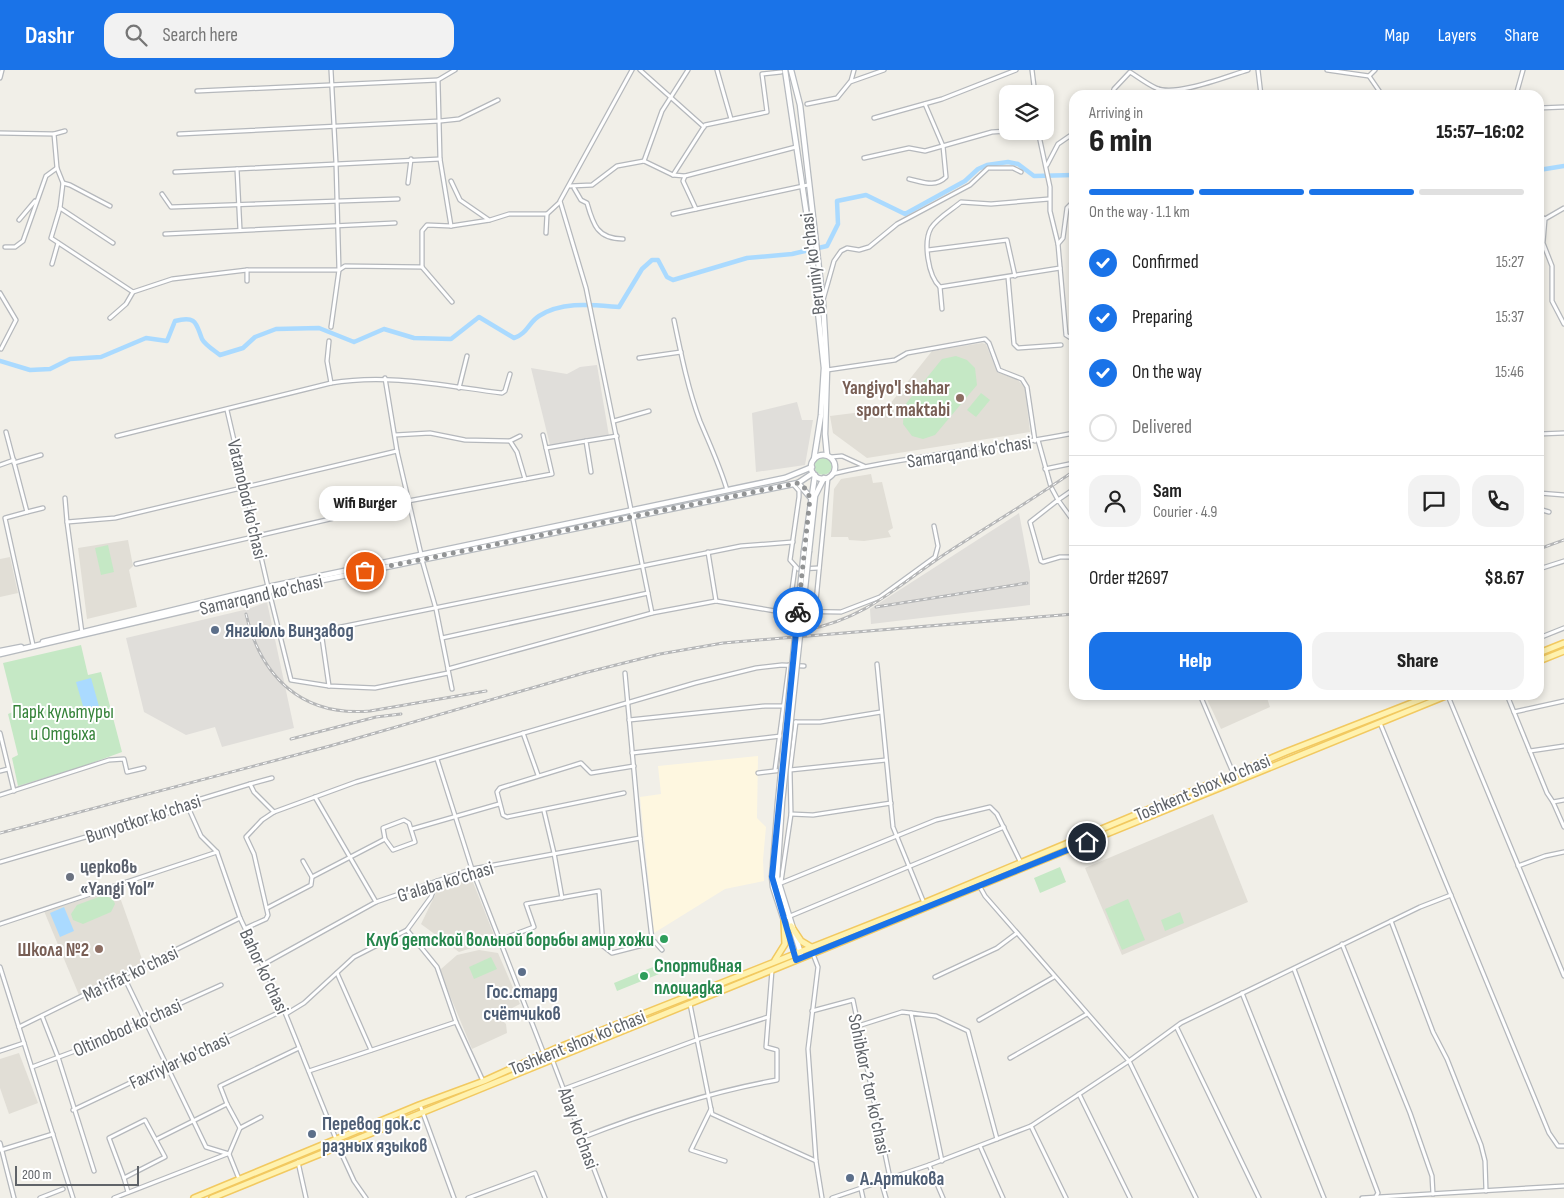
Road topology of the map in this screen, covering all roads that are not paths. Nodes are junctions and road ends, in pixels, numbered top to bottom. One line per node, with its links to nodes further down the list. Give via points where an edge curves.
1 (2, 70): 21 (street)
2 (331, 70): 25 (street)
3 (455, 70): 22 (street)
4 (632, 70): 73 (street)
5 (640, 70): 33 (street)
6 (688, 70): 33 (street)
7 (718, 70): 43 (street)
8 (792, 70): 19 (main road, Beruniy ko'chasi)
9 (854, 70): 23 (street)
10 (884, 70): 23 (street)
11 (1016, 70): 37 (street)
12 (1032, 70): 24 (street)
13 (1248, 70): 26 (street)
14 (1258, 70): 29 (street)
15 (1327, 70): 20 (street)
16 (1375, 70): 20 (street)
17 (1523, 70): 31 (street)
18 (784, 72): 19 (main road); 41 (main road, Beruniy ko'chasi); 43 (street, via 762,74 767,112)
19 (794, 76): 34 (main road, Beruniy ko'chasi)
20 (1370, 76): 30 (street)
21 (0, 78)
22 (438, 80): 25 (street); 44 (street)
23 (850, 82): 36 (street, via 837,98)
24 (1033, 85)
25 (332, 86): 32 (street); 45 (street)
26 (1189, 88): 27 (street)
27 (1158, 89): 28 (street, via 1130,72)
28 (1114, 90)
29 (1260, 90)
30 (1379, 90)
31 (1517, 90)
32 (197, 91)
33 (672, 97): 46 (street); 59 (street, via 662,112)
34 (798, 97): 36 (street); 40 (main road, Beruniy ko'chasi)
35 (498, 100): 44 (street, via 459,119)
36 (806, 104): 40 (street)
37 (925, 104): 42 (street); 54 (street)
38 (1564, 107): 39 (street)
39 (1544, 108)
40 (801, 115): 41 (main road, via 797,123); 72 (main road, Beruniy ko'chasi)
41 (791, 118): 55 (main road, Beruniy ko'chasi)
42 (874, 118)
43 (732, 119): 46 (street)
44 (440, 121): 45 (street); 58 (street)
45 (334, 126): 51 (street); 60 (street)
46 (704, 128): 66 (street)
47 (65, 131): 50 (street)
48 (999, 132): 54 (street)
49 (0, 133): 50 (street)
50 (54, 134): 62 (street)
51 (179, 134)
52 (1069, 136): 61 (street, via 1058,144)
53 (1039, 140): 61 (street)
54 (944, 146): 56 (street, via 925,151 909,148); 68 (street, via 946,177 940,183 934,185)
55 (797, 147): 67 (street); 72 (main road, Beruniy ko'chasi)
56 (864, 158)
57 (410, 159): 58 (street); 60 (street); 71 (street)
58 (440, 159): 93 (street)
59 (644, 161): 66 (street); 73 (street, via 617,166 592,185)
60 (336, 163): 63 (street); 78 (street)
61 (1047, 166): 77 (street)
62 (57, 168): 70 (street); 75 (street, via 46,176)
63 (237, 168): 64 (street); 81 (street)
64 (175, 172)
65 (1021, 172): 116 (street, via 1013,168 988,168 970,185 897,224 869,247 841,251 834,261)
66 (673, 175): 67 (street)
67 (685, 176): 85 (street, via 683,181)
68 (909, 179)
69 (451, 181): 90 (street, via 460,200)
70 (63, 183): 80 (street); 83 (street)
71 (408, 183)
72 (805, 185): 85 (street); 116 (main road, Beruniy ko'chasi)
73 (572, 187): 79 (street); 97 (street, via 587,203 594,226 611,239)
74 (162, 194): 81 (street, via 171,207)
75 (37, 199): 89 (street); 102 (street, via 23,241 15,247)
76 (398, 199): 78 (street)
77 (1049, 199): 100 (street); 103 (street, via 991,204 961,202 931,228)
78 (336, 200): 81 (street); 92 (street)
79 (560, 201): 86 (street); 136 (street, via 586,288)
80 (110, 206)
81 (238, 206): 94 (street)
82 (1069, 206): 100 (street, via 1063,238)
83 (60, 208): 98 (street); 99 (street, via 51,235)
84 (1564, 208): 88 (street)
85 (696, 209): 87 (street)
86 (547, 214): 90 (street, via 509,214); 95 (street)
87 (673, 214)
88 (1544, 219)
89 (19, 220)
90 (490, 220): 93 (street)
91 (396, 223): 92 (street)
92 (337, 226): 94 (street); 108 (street)
93 (451, 226): 105 (street, via 427,225 423,228)
94 (240, 230): 96 (street)
95 (546, 233)
96 (165, 234)
97 (623, 239)
98 (113, 243)
99 (58, 244): 104 (street); 113 (street)
100 (1058, 244): 106 (street)
101 (1544, 246): 120 (street, via 1552,266 1552,301)
102 (5, 248)
103 (928, 250): 109 (street, via 1007,240); 112 (street, via 926,256 934,281)
104 (52, 264)
105 (422, 267): 108 (street, via 345,266); 115 (street)
106 (1060, 268): 109 (street); 122 (street, via 1066,335)
107 (247, 270): 108 (street); 111 (street); 113 (street, via 172,279)
108 (338, 270): 121 (street)
109 (1014, 276): 110 (street)
110 (1008, 277): 112 (street); 124 (street, via 1014,344 1018,348)
111 (247, 281)
112 (940, 287): 117 (street)
113 (133, 292): 118 (street, via 126,304)
114 (0, 293): 125 (street, via 16,320)
115 (452, 302)
116 (820, 303): 129 (main road, Beruniy ko'chasi); 153 (main road, Beruniy ko'chasi, via 824,368)
117 (942, 309)
118 (110, 318)
119 (674, 320): 126 (street)
120 (1564, 324)
121 (330, 327)
122 (1069, 337)
123 (329, 341): 132 (street, via 327,361)
124 (1061, 345)
125 (1, 349)
126 (681, 352): 128 (street); 167 (street, via 700,420)
127 (467, 356): 133 (street)
128 (639, 358)
129 (827, 370): 148 (street, via 895,360 907,353 985,339 999,370 1022,378 1028,387); 152 (main road, Beruniy ko'chasi, via 825,426)
130 (510, 374): 133 (street, via 502,393)
131 (385, 378): 132 (street); 133 (street); 141 (street)
132 (331, 383): 134 (street)
133 (459, 388)
134 (227, 410): 143 (street); 166 (street, Vatanobod ko'chasi)
135 (649, 411): 136 (street)
136 (614, 421): 145 (street)
137 (6, 432): 154 (street)
138 (1564, 433): 140 (street)
139 (1069, 434): 148 (street, Samarqand ko'chasi)
140 (1544, 434)
141 (395, 435): 146 (street, via 430,433 465,440); 150 (street)
142 (543, 435): 149 (street)
143 (117, 436)
144 (520, 436): 146 (street)
145 (617, 436): 147 (street); 177 (street)
146 (510, 441): 163 (street)
147 (586, 441): 149 (street); 160 (street)
148 (1037, 441): 157 (street, Samarqand ko'chasi); 159 (street)
149 (546, 448): 163 (street, via 552,474)
150 (397, 450): 166 (street); 174 (street)
151 (41, 456): 154 (street)
152 (829, 456): 153 (main road, via 820,455); 157 (street, via 842,456); 162 (main road, Beruniy ko'chasi, via 835,464)
153 (814, 459): 158 (main road, Beruniy ko'chasi)
154 (14, 462): 156 (street); 178 (street)
155 (1069, 464): 159 (street)
156 (0, 465)
157 (865, 466): 162 (street, Samarqand ko'chasi)
158 (812, 467): 161 (main road, Beruniy ko'chasi); 167 (main road, Samarqand ko'chasi, via 785,478)
159 (1045, 469): 173 (street)
160 (591, 472)
161 (814, 474): 162 (main road); 164 (main road, Samarqand ko'chasi); 172 (main road, Beruniy ko'chasi)
162 (828, 477): 186 (main road, Beruniy ko'chasi, via 815,496); 194 (street, Beruniy ko'chasi)
163 (525, 479): 174 (street)
164 (798, 483): 165 (main road, Samarqand ko'chasi); 172 (main road)
165 (792, 484): 181 (main road, Samarqand ko'chasi); 185 (street, via 799,497)
166 (246, 488): 182 (street, via 115,518); 184 (street, Vatanobod ko'chasi)
167 (727, 490): 177 (main road, Samarqand ko'chasi)
168 (1069, 492): 173 (street)
169 (1544, 493): 170 (street)
170 (1564, 495)
171 (65, 498): 182 (street)
172 (810, 498): 186 (main road, Beruniy ko'chasi)
173 (1058, 500): 180 (street); 189 (street, via 1030,522 1039,558 1043,562)
174 (408, 501): 184 (street); 188 (street)
175 (43, 508): 178 (street)
176 (1544, 510): 179 (street)
177 (631, 511): 181 (street); 188 (main road, Samarqand ko'chasi)
178 (27, 512): 208 (street, via 5,518)
179 (1549, 512)
180 (1069, 514)
181 (632, 517): 188 (main road, Samarqand ko'chasi); 192 (street)
182 (68, 522): 204 (street)
183 (934, 526): 201 (street, Vatanobod ko'chasi, via 938,546 935,557 880,597 841,612)
184 (257, 535): 191 (street); 196 (street, Vatanobod ko'chasi)
185 (793, 542): 187 (street); 193 (street, via 790,560)
186 (806, 551): 285 (main road, Beruniy ko'chasi, bridge, via 774,877)
187 (708, 552): 192 (street); 198 (street)
188 (421, 557): 196 (main road, Samarqand ko'chasi); 199 (street)
189 (1069, 557)
190 (1564, 561): 195 (street)
191 (136, 564)
192 (642, 565): 197 (street); 199 (street)
193 (795, 568): 194 (street); 200 (street)
194 (819, 568): 201 (street, Beruniy ko'chasi)
195 (1544, 568)
196 (269, 589): 204 (main road, Samarqand ko'chasi); 218 (street, Vatanobod ko'chasi, via 290,680)
197 (648, 593): 202 (street); 206 (street)
198 (716, 601): 200 (street, Vatanobod ko'chasi); 202 (street, Vatanobod ko'chasi)
199 (436, 609): 206 (street); 218 (street, via 322,631)
200 (789, 611): 201 (street, Vatanobod ko'chasi)
201 (815, 612)
202 (652, 613): 216 (street, Vatanobod ko'chasi)
203 (1564, 628): 205 (street)
204 (82, 635): 208 (main road, Samarqand ko'chasi); 211 (main road, Samarqand ko'chasi)
205 (1544, 636)
206 (442, 638): 216 (street)
207 (1564, 643): 209 (main road)
208 (33, 645): 211 (main road, Samarqand ko'chasi)
209 (1544, 651)
210 (1564, 651): 212 (main road)
211 (0, 653)
212 (1544, 659)
213 (877, 664): 229 (street)
214 (789, 665): 215 (street); 226 (street, via 756,668); 228 (street)
215 (804, 666)
216 (448, 671): 218 (street, Vatanobod ko'chasi, via 375,688); 219 (street)
217 (625, 673): 226 (street)
218 (330, 686)
219 (452, 689)
220 (1202, 700): 251 (street)
221 (1420, 700): 227 (main road, Toshkent shox ko'chasi)
222 (1435, 700): 234 (main road, Toshkent shox ko'chasi)
223 (1450, 700): 281 (street)
224 (1509, 700): 230 (street)
225 (1564, 701): 230 (street)
226 (627, 702): 231 (street); 236 (street)
227 (1415, 702): 251 (main road, Toshkent shox ko'chasi)
228 (783, 706): 231 (street); 232 (street)
229 (881, 712): 233 (street, via 820,722); 242 (street)
230 (1514, 712): 239 (street)
231 (629, 720): 240 (street)
232 (783, 720): 233 (street); 237 (street)
233 (796, 722): 247 (street)
234 (1380, 722): 286 (main road, Toshkent shox ko'chasi); 287 (street)
235 (0, 733): 245 (street)
236 (523, 733): 241 (street); 250 (street)
237 (781, 736): 240 (street); 246 (street)
238 (1564, 746): 239 (street)
239 (1530, 751): 259 (street)
240 (632, 753): 243 (street)
241 (437, 760): 257 (street); 266 (street)
242 (886, 760): 247 (street); 260 (street)
243 (634, 766): 250 (street, via 592,773 581,763); 271 (street)
244 (144, 768): 254 (street, via 128,772 124,759 110,760)
245 (8, 769): 248 (street); 254 (street)
246 (775, 770): 247 (street); 249 (street)
247 (790, 770): 265 (street)
248 (0, 771)
249 (758, 773)
250 (538, 775): 261 (street, via 500,788 497,792)
251 (1234, 775): 279 (main road, Toshkent shox ko'chasi)
252 (272, 778): 253 (street, Bunyotkor ko'chasi)
253 (250, 784): 262 (street, Bunyotkor ko'chasi, via 191,802); 264 (street)
254 (14, 791): 256 (street)
255 (624, 793): 263 (street)
256 (0, 794)
257 (315, 796): 264 (street); 276 (street)
258 (1564, 800): 259 (street)
259 (1553, 802): 268 (street)
260 (891, 803): 265 (street, via 813,815); 270 (street)
261 (499, 804): 263 (street, via 503,815 508,817); 266 (street)
262 (188, 807): 273 (street, Bahor ko'chasi, via 201,836); 278 (street, Bunyotkor ko'chasi)
263 (544, 810): 275 (street)
264 (274, 812): 291 (street, via 246,837 254,854)
265 (791, 814): 285 (street)
266 (456, 817): 269 (street); 282 (street)
267 (1004, 827): 270 (street, via 990,807 936,820); 279 (street); 280 (street)
268 (1564, 827)
269 (412, 829): 272 (street, via 407,820 385,827 382,830); 272 (street, via 415,842 396,850 391,849)
270 (897, 836): 280 (street); 285 (street)
271 (640, 838): 275 (street, G’alaba ko’chasi); 302 (street, via 652,939)
272 (385, 839): 276 (street)
273 (216, 852): 293 (street, Bahor ko'chasi); 296 (street)
274 (1564, 852): 281 (street)
275 (554, 853): 282 (street, G’alaba ko’chasi); 288 (street)
276 (350, 857): 283 (street); 289 (street)
277 (303, 861): 283 (street)
278 (0, 862)
279 (1021, 863): 290 (main road, Toshkent shox ko'chasi)
280 (910, 866): 290 (street); 292 (street)
281 (1518, 866): 315 (street)
282 (472, 869): 284 (street, G’alaba ko’chasi); 301 (street)
283 (312, 877): 291 (street, via 311,885)
284 (437, 881): 289 (street, G’alaba ko’chasi); 299 (street, via 431,897)
285 (778, 885): 292 (main road, Beruniy ko'chasi); 294 (main road, Beruniy ko'chasi)
286 (980, 887): 300 (street); 306 (main road, Toshkent shox ko'chasi)
287 (1451, 895): 295 (street); 369 (street, via 1549,1133 1558,1146)
288 (562, 898): 301 (street, via 526,904 534,927); 302 (street, via 599,892 603,946 612,953)
289 (376, 902): 309 (street, G’alaba ko’chasi)
290 (924, 902): 304 (main road, Toshkent shox ko'chasi)
291 (267, 908): 298 (street, via 268,918)
292 (788, 916): 294 (street); 297 (main road, Beruniy ko'chasi)
293 (240, 918): 298 (street, Bahor ko'chasi); 316 (street, Ma'rifat ko'chasi)
294 (783, 920): 307 (main road, Beruniy ko'chasi); 308 (main road, via 784,947)
295 (1392, 921): 303 (street); 385 (street, via 1433,1032 1481,1145)
296 (0, 924)
297 (791, 926): 304 (main road, via 801,941); 307 (main road, Beruniy ko'chasi)
298 (246, 928): 309 (street, Bahor ko'chasi)
299 (407, 930): 313 (street, via 354,957); 331 (street, via 437,966)
300 (1017, 933): 314 (street, via 997,948); 317 (street)
301 (500, 940): 340 (street)
302 (655, 942): 305 (street)
303 (1342, 944): 311 (street); 387 (street, via 1410,1113 1432,1176)
304 (812, 947): 307 (main road, Toshkent shox ko'chasi)
305 (662, 950)
306 (813, 954): 307 (main road, Toshkent shox ko'chasi, via 803,958); 323 (street, via 818,967)
307 (797, 955): 308 (main road, Toshkent shox ko'chasi); 312 (main road, Toshkent shox ko'chasi)
308 (772, 963): 319 (main road, Toshkent shox ko'chasi)
309 (264, 964): 322 (street, Bahor ko'chasi)
310 (0, 967): 333 (street)
311 (1294, 968): 320 (street); 413 (street, via 1378,1193)
312 (772, 970): 319 (main road, Toshkent shox ko'chasi); 328 (street)
313 (337, 973): 325 (street, via 304,1003); 338 (street)
314 (935, 976)
315 (1564, 976)
316 (124, 977): 327 (street, Ma'rifat ko'chasi); 329 (street)
317 (1054, 977): 326 (street); 330 (street)
318 (221, 985): 329 (street, Oltinobod ko'chasi)
319 (706, 993): 321 (main road, Toshkent shox ko'chasi); 340 (main road, Toshkent shox ko'chasi)
320 (1242, 993): 334 (street, via 1181,1023); 411 (street)
321 (690, 1003): 335 (street); 343 (main road, Toshkent shox ko'chasi)
322 (284, 1010): 325 (street, Bahor ko'chasi); 346 (street, Faxriylar ko'chasi)
323 (812, 1011): 332 (street, Sohibkor 2 tor ko'chasi, via 853,1000); 374 (street, via 808,1048)
324 (911, 1013): 332 (street, via 902,1012); 365 (street, via 936,1016 968,1031); 375 (street)
325 (286, 1014): 337 (street, Bahor ko'chasi)
326 (1087, 1014): 342 (street); 344 (street)
327 (42, 1016): 333 (street, Ma'rifat ko'chasi); 341 (street)
328 (768, 1017): 335 (street); 350 (street, via 766,1047 776,1050 777,1080)
329 (143, 1019): 341 (street, Oltinobod ko'chasi); 346 (street)
330 (979, 1020)
331 (456, 1022): 338 (street); 348 (street)
332 (858, 1026): 379 (street, Sohibkor 2 tor ko'chasi)
333 (19, 1027): 336 (street)
334 (1177, 1028): 344 (street); 410 (street)
335 (699, 1040): 349 (street); 350 (street)
336 (24, 1043): 339 (street); 345 (street)
337 (299, 1048): 347 (street, Bahor ko'chasi); 352 (street, via 223,1084 220,1089)
338 (371, 1050): 347 (street)
339 (0, 1051)
340 (546, 1053): 343 (main road); 348 (main road, Toshkent shox ko'chasi)
341 (58, 1057): 345 (street, Oltinobod ko'chasi); 355 (street)
342 (1010, 1058)
343 (549, 1060): 349 (street, Abay ko'chasi); 356 (main road, Toshkent shox ko'chasi)
344 (1129, 1062): 351 (street); 409 (street)
345 (32, 1067): 361 (street)
346 (166, 1067): 355 (street, Faxriylar ko'chasi); 358 (street)
347 (309, 1071): 364 (street, Bahor ko'chasi)
348 (484, 1081): 353 (main road, Toshkent shox ko'chasi)
349 (564, 1089): 362 (street, Abay ko'chasi)
350 (708, 1094): 354 (street); 362 (street)
351 (1079, 1094): 359 (street); 408 (street)
352 (227, 1104): 358 (street); 360 (street)
353 (420, 1104): 356 (street); 364 (main road, Toshkent shox ko'chasi)
354 (711, 1109): 373 (street, via 691,1150); 374 (street, via 717,1118)
355 (73, 1110): 377 (street)
356 (422, 1111): 367 (main road, Toshkent shox ko'chasi); 397 (street)
357 (261, 1117): 360 (street)
358 (191, 1121): 363 (street); 371 (street, via 206,1147)
359 (1031, 1126): 365 (street); 407 (street)
360 (240, 1128): 371 (street)
361 (53, 1134): 370 (street); 391 (street)
362 (581, 1138): 400 (street, Abay ko'chasi)
363 (156, 1139): 378 (street, via 165,1156); 378 (street, via 145,1120 108,1138)
364 (336, 1139): 367 (main road); 380 (main road, Toshkent shox ko'chasi)
365 (997, 1140): 368 (street)
366 (0, 1144): 370 (street)
367 (338, 1145): 372 (main road, Toshkent shox ko'chasi); 396 (street, via 354,1181)
368 (980, 1146): 375 (street); 406 (street)
369 (1564, 1146)
370 (1, 1150): 389 (street)
371 (229, 1154): 380 (street); 386 (street)
372 (298, 1161): 388 (main road, Toshkent shox ko'chasi); 395 (street)
373 (725, 1161)
374 (816, 1161): 401 (street)
375 (942, 1161): 376 (street)
376 (929, 1165): 379 (street); 405 (street)
377 (94, 1171)
378 (124, 1178): 386 (street)
379 (890, 1178): 381 (street)
380 (240, 1180): 393 (main road, Toshkent shox ko'chasi)
381 (881, 1181): 384 (street); 404 (street, Sohibkor 2 tor ko'chasi)
382 (1564, 1186): 385 (street)
383 (63, 1189): 390 (street)
384 (861, 1189): 402 (street); 403 (street)
385 (1486, 1191): 387 (street)
386 (128, 1192): 392 (street)
387 (1433, 1194): 413 (street)
388 (222, 1196): 394 (main road, Toshkent shox ko'chasi)
389 (14, 1198)
390 (40, 1198)
391 (73, 1198)
392 (114, 1198)
393 (194, 1198)
394 (212, 1198)
395 (306, 1198)
396 (366, 1198)
397 (454, 1198)
398 (468, 1198): 399 (street, via 534,1173)
399 (545, 1198)
400 (605, 1198)
401 (822, 1198)
402 (832, 1198)
403 (863, 1198)
404 (886, 1198)
405 (943, 1198)
406 (1003, 1198)
407 (1066, 1198)
408 (1130, 1198)
409 (1196, 1198)
410 (1258, 1198)
411 (1324, 1198)
412 (1362, 1198): 413 (street)
413 (1375, 1198)

